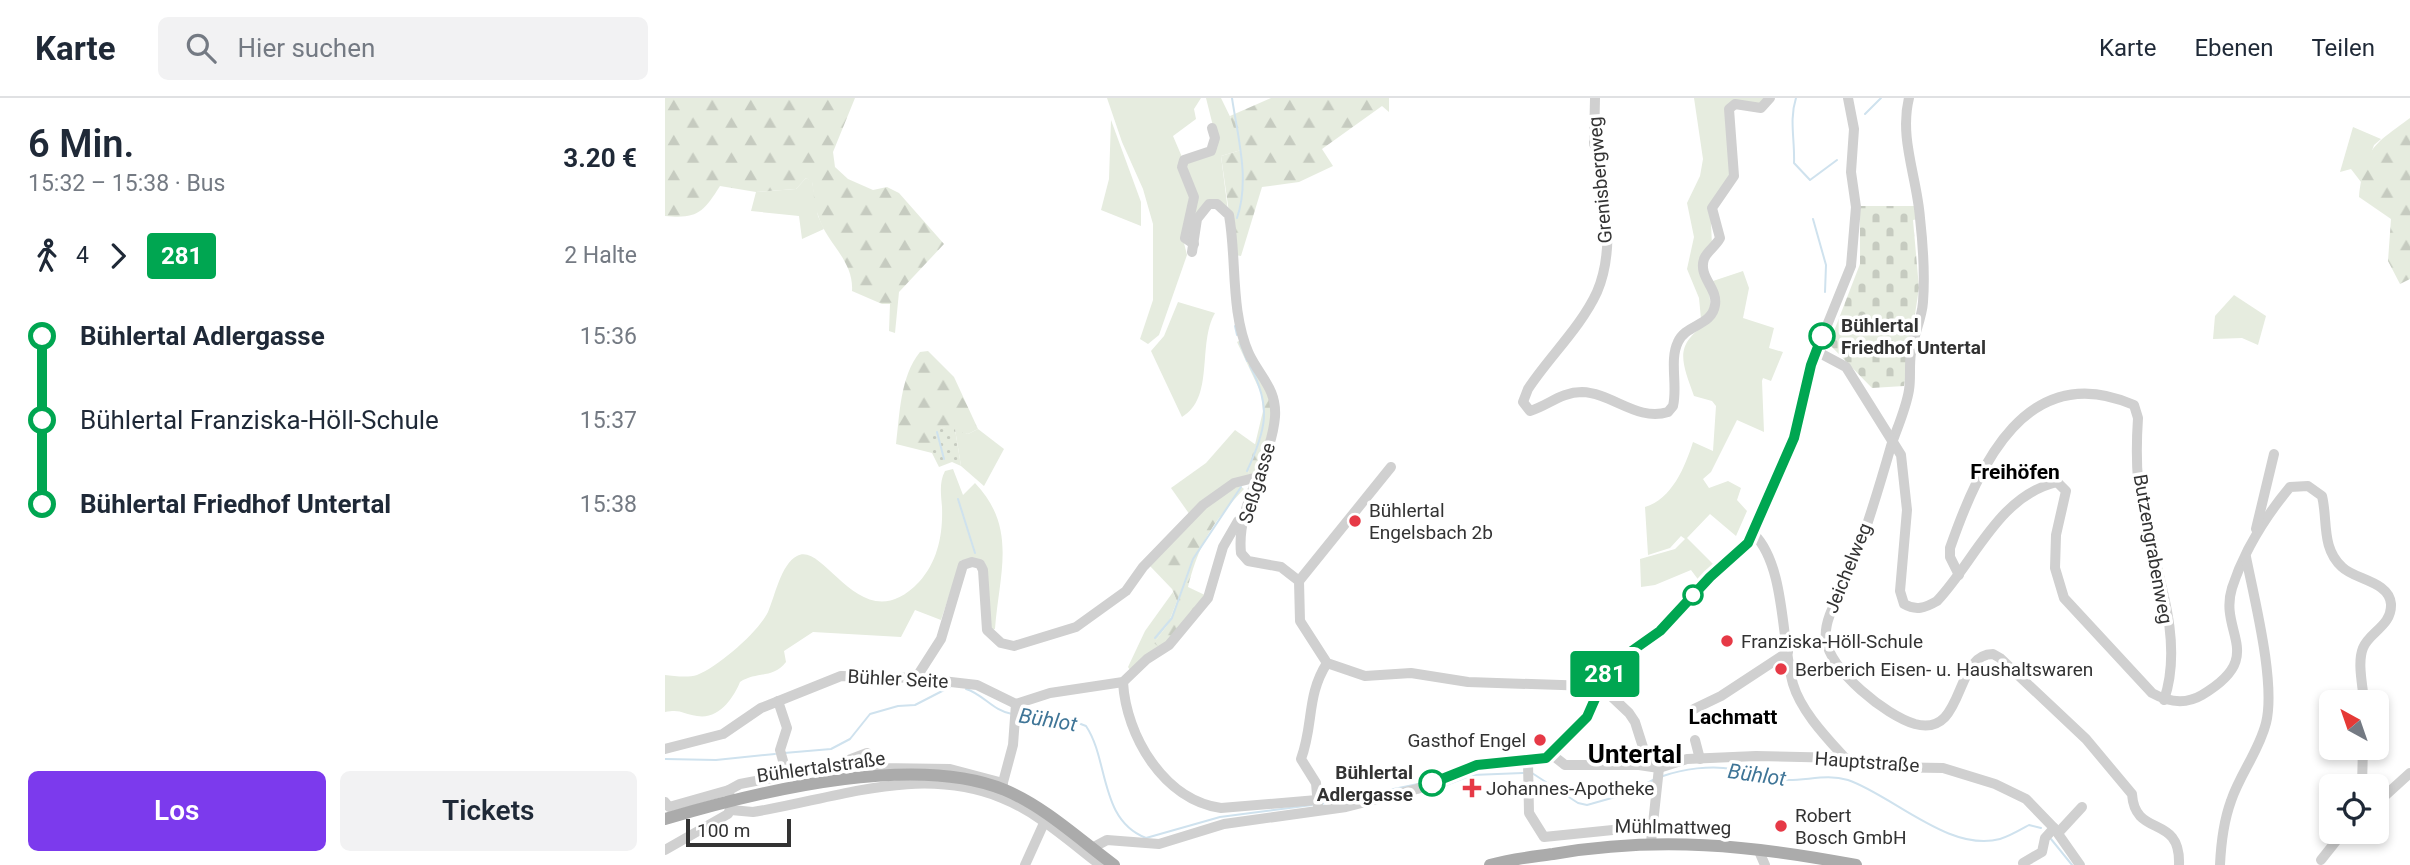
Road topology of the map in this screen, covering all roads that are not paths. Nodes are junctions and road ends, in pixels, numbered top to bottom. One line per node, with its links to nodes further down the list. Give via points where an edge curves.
1 (1595, 98): 2 (street, Grenisbergweg, via 1594,144 1600,153 1608,230 1604,270 1591,304 1528,389 1523,401 1530,411 1554,398 1584,392 1651,414 1668,412 1673,406 1677,345 1686,333 1709,319 1715,306 1702,270 1705,256 1720,238 1712,208 1734,176 1729,109 1735,104 1761,108)
2 (1770, 98)
3 (1848, 98): 6 (street, via 1854,129 1854,247 1844,288)
4 (1909, 98): 7 (street, Jeichelweg, via 1905,125 1920,212 1923,305 1910,355 1909,391)
5 (1212, 128): 10 (street, Seßgasse, via 1211,151 1184,160 1182,167 1194,197 1185,238 1193,248 1200,211 1213,204 1224,209 1230,224 1236,300 1245,341 1275,402)
6 (1816, 351): 7 (street, via 1846,367); 12 (street, via 1794,438)
7 (1894, 440): 15 (street, via 1901,455 1907,510 1900,598 1909,607 1926,608); 61 (street, Jeichelweg, via 1855,559 1827,623 1829,653 1877,702 1924,726 1946,716 1972,666 1982,657 1993,654 2000,658 2086,739 2132,794 2132,803 2143,819 2172,834 2180,845)
8 (2274, 454): 13 (street)
9 (1391, 467): 16 (street)
10 (1258, 477): 11 (street, Seßgasse); 19 (street, via 1234,483 1203,505 1126,591 1067,632 1014,646 1002,643 987,630 980,564 963,565 941,639)
11 (1244, 517): 16 (street, Seßgasse, via 1243,558 1281,567); 20 (street, via 1223,547 1211,590 1198,614 1177,638)
12 (1754, 534): 17 (street, via 1776,584); 21 (street, via 1660,631 1609,667)
13 (2254, 540): 14 (street); 22 (street, via 2290,486 2308,486 2322,496 2327,541 2335,559 2354,577 2384,590 2391,606 2382,628 2364,645)
14 (2246, 556): 23 (street, via 2229,603 2238,642 2231,671 2198,697); 62 (street, via 2269,701 2256,751 2231,800 2221,834)
15 (1959, 575): 23 (street, via 1998,520 2025,496 2053,482 2062,483 2066,491 2056,535 2055,568 2064,598 2152,693); 23 (street, Butzengrabenweg, via 1950,548 1973,486 2003,435 2040,407 2077,391 2108,394 2134,405 2142,507 2167,612 2170,648)
16 (1299, 580): 18 (street, via 1300,621)
17 (1788, 652): 26 (street); 30 (street, via 1796,693)
18 (1327, 663): 21 (street, via 1365,676 1411,673 1468,682); 39 (street, via 1313,687 1301,759 1316,783)
19 (916, 678): 24 (street, Bühler Seite, via 841,676); 25 (street, Bühler Seite, via 977,685)
20 (1123, 682): 25 (street, via 1051,693); 39 (street, via 1124,705 1138,739 1162,774 1188,798 1221,808)
21 (1599, 689): 29 (street, via 1587,717); 33 (street, via 1617,700 1635,722)
22 (2363, 690)
23 (2164, 700)
24 (778, 701): 28 (street, Bühler Seite, via 723,734); 35 (street, via 787,728 781,754)
25 (1016, 707): 36 (street)
26 (1694, 709)
27 (1695, 740): 31 (street)
28 (665, 749)
29 (1551, 754): 32 (street); 33 (street, Hauptstraße, via 1565,765)
30 (1845, 758): 31 (street, Hauptstraße); 44 (street, Hauptstraße, via 1880,767 1933,766 1964,773 2026,799)
31 (1700, 759): 33 (street, Hauptstraße)
32 (1528, 768): 39 (street, via 1477,765 1417,789); 43 (street, via 1529,813 1544,837)
33 (1655, 769): 43 (street)
34 (2410, 773): 37 (street)
35 (787, 775): 36 (street, via 867,753 879,768 950,769); 38 (street, via 740,784)
36 (1001, 790): 38 (main road, Bühlertalstraße, via 962,779 893,776); 42 (street, Bühlertalstraße); 47 (main road, Bühlertalstraße, via 1040,809)
37 (2389, 792)
38 (730, 800): 41 (main road, Bühlertalstraße); 49 (street, Bühlertalstraße)
39 (1318, 807): 47 (street, via 1224,824 1159,844 1107,840)
40 (2082, 807): 44 (street)
41 (666, 809)
42 (1044, 823): 53 (street, Bühlertalstraße); 54 (street)
43 (1652, 826): 45 (street)
44 (2052, 834): 52 (street, via 2042,852); 60 (street, Hauptstraße)
45 (1651, 842): 48 (main road, Mühlmattweg); 56 (main road, Mühlmattweg)
46 (2334, 844): 51 (street)
47 (1092, 848): 55 (main road, Bühlertalstraße)
48 (1758, 849): 50 (main road, Mühlmattweg); 57 (street)
49 (665, 850)
50 (1779, 857): 58 (street); 59 (main road, Mühlmattweg)
51 (2321, 860)
52 (2023, 863)
53 (1100, 864)
54 (1025, 865)
55 (1114, 865)
56 (1490, 865)
57 (1765, 865)
58 (1771, 865)
59 (1856, 865)
60 (2080, 865)
61 (2179, 865)
62 (2220, 865)

